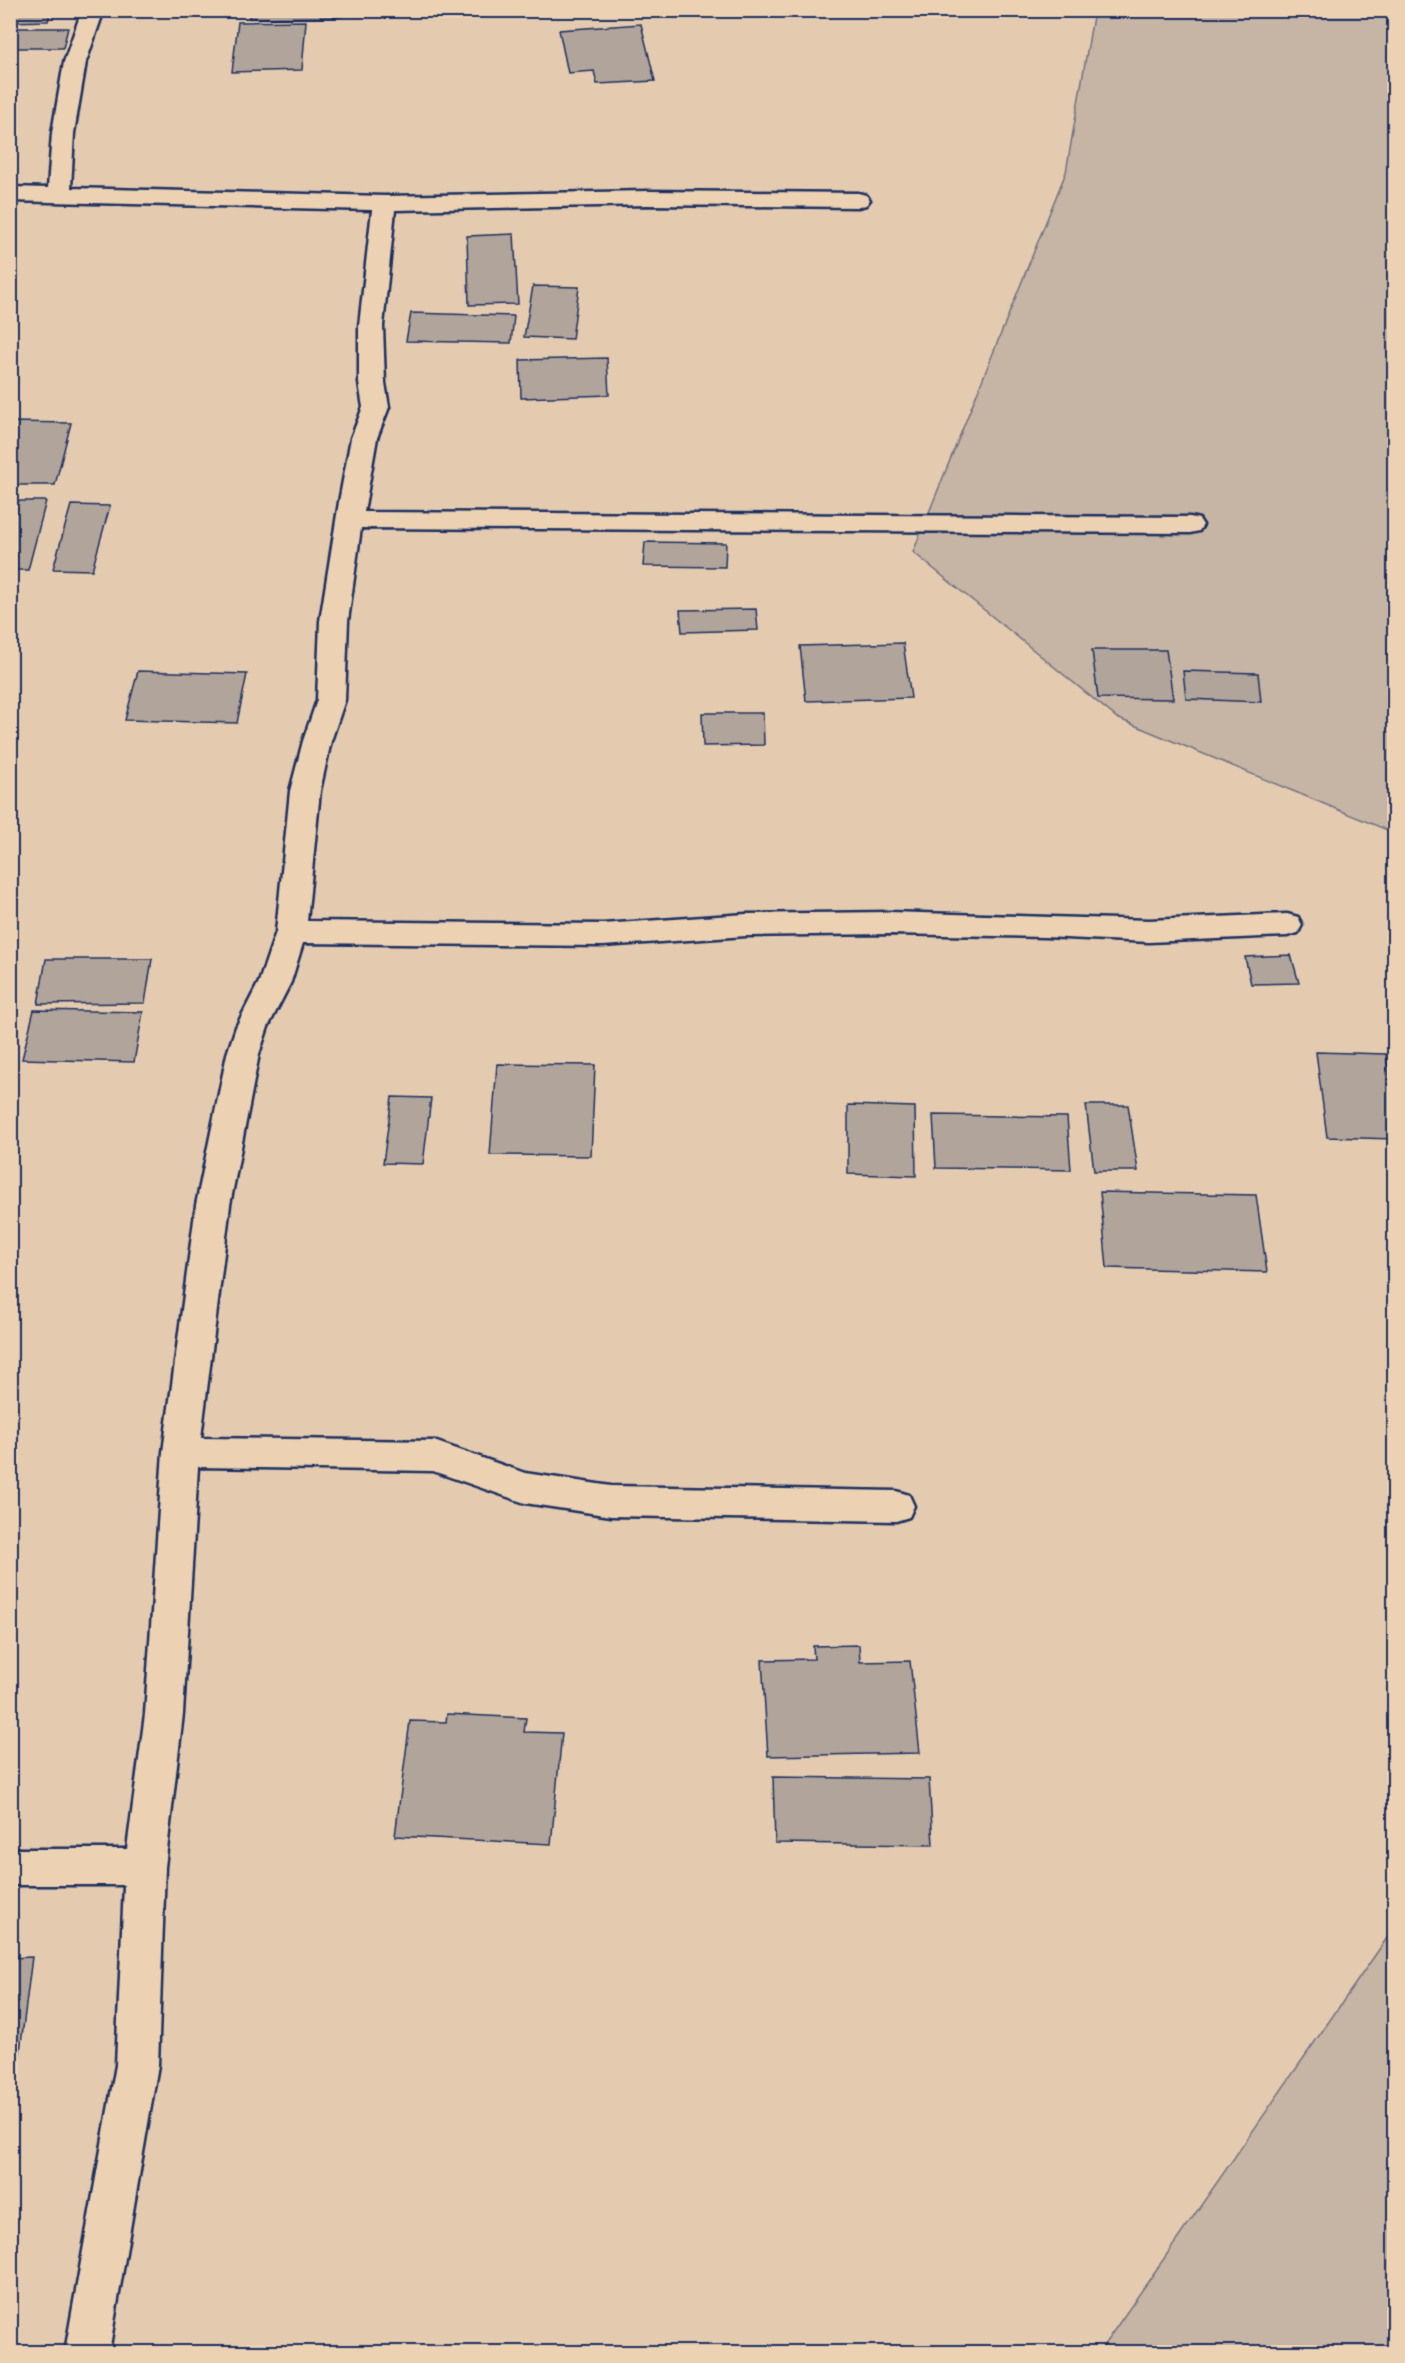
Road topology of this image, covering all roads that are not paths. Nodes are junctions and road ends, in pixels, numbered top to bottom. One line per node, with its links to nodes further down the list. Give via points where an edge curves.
1 (93, 10): 2 (street, via 75,62)
2 (58, 193): 3 (street); 5 (street)
3 (10, 194)
4 (858, 200): 5 (street, via 648,198)
5 (384, 203): 6 (street, via 371,326 376,407 364,438)
6 (350, 519): 7 (street); 9 (street, via 334,621 331,700 305,791)
7 (1190, 525)
8 (1287, 925): 9 (street, via 1149,931 901,923 770,924 603,935)
9 (291, 932): 10 (street, via 275,982 243,1053 213,1205)
10 (181, 1452): 11 (street, via 434,1456 525,1488 611,1501); 12 (street, via 164,1714)
11 (896, 1506)
12 (145, 1867): 13 (street); 14 (street, via 137,2065)
13 (10, 1868)
14 (87, 2352)

